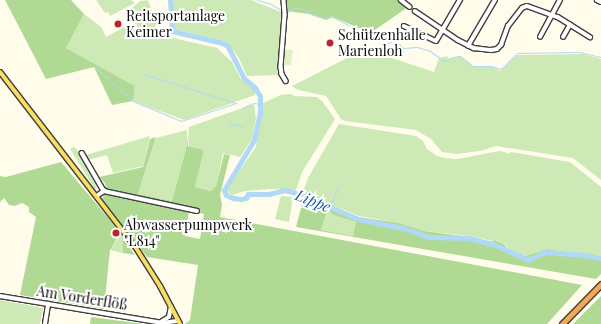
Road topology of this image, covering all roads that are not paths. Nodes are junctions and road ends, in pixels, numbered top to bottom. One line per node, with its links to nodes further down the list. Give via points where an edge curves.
1 (284, 0): 19 (street, via 281,67)
2 (401, 0): 8 (street)
3 (460, 0): 13 (street)
4 (495, 0): 17 (street)
5 (560, 0): 10 (street)
6 (597, 0): 7 (street)
7 (601, 2)
8 (410, 7)
9 (415, 11): 13 (street)
10 (552, 15): 11 (street); 15 (street); 17 (street, via 525,6 508,26 498,49)
11 (570, 25): 14 (street); 16 (street)
12 (404, 26): 13 (street, via 436,41)
13 (443, 30): 17 (street)
14 (590, 36)
15 (540, 37)
16 (563, 37)
17 (468, 46)
18 (0, 72): 22 (main road)
19 (286, 81)
20 (82, 153): 21 (street)
21 (104, 191): 22 (street); 23 (street)
22 (97, 196): 27 (main road, via 136,248)
23 (197, 211)
24 (601, 284): 32 (highway)
25 (0, 296): 26 (street, Am Vorderflöß)
26 (48, 304): 30 (street, Am Vorderflöß); 31 (street)
27 (171, 307): 28 (street, via 169,317); 29 (main road)
28 (165, 320): 29 (street); 30 (street)
29 (178, 321): 30 (street, Am Vorderflöß)
30 (160, 322)
31 (45, 324)
32 (562, 324)

